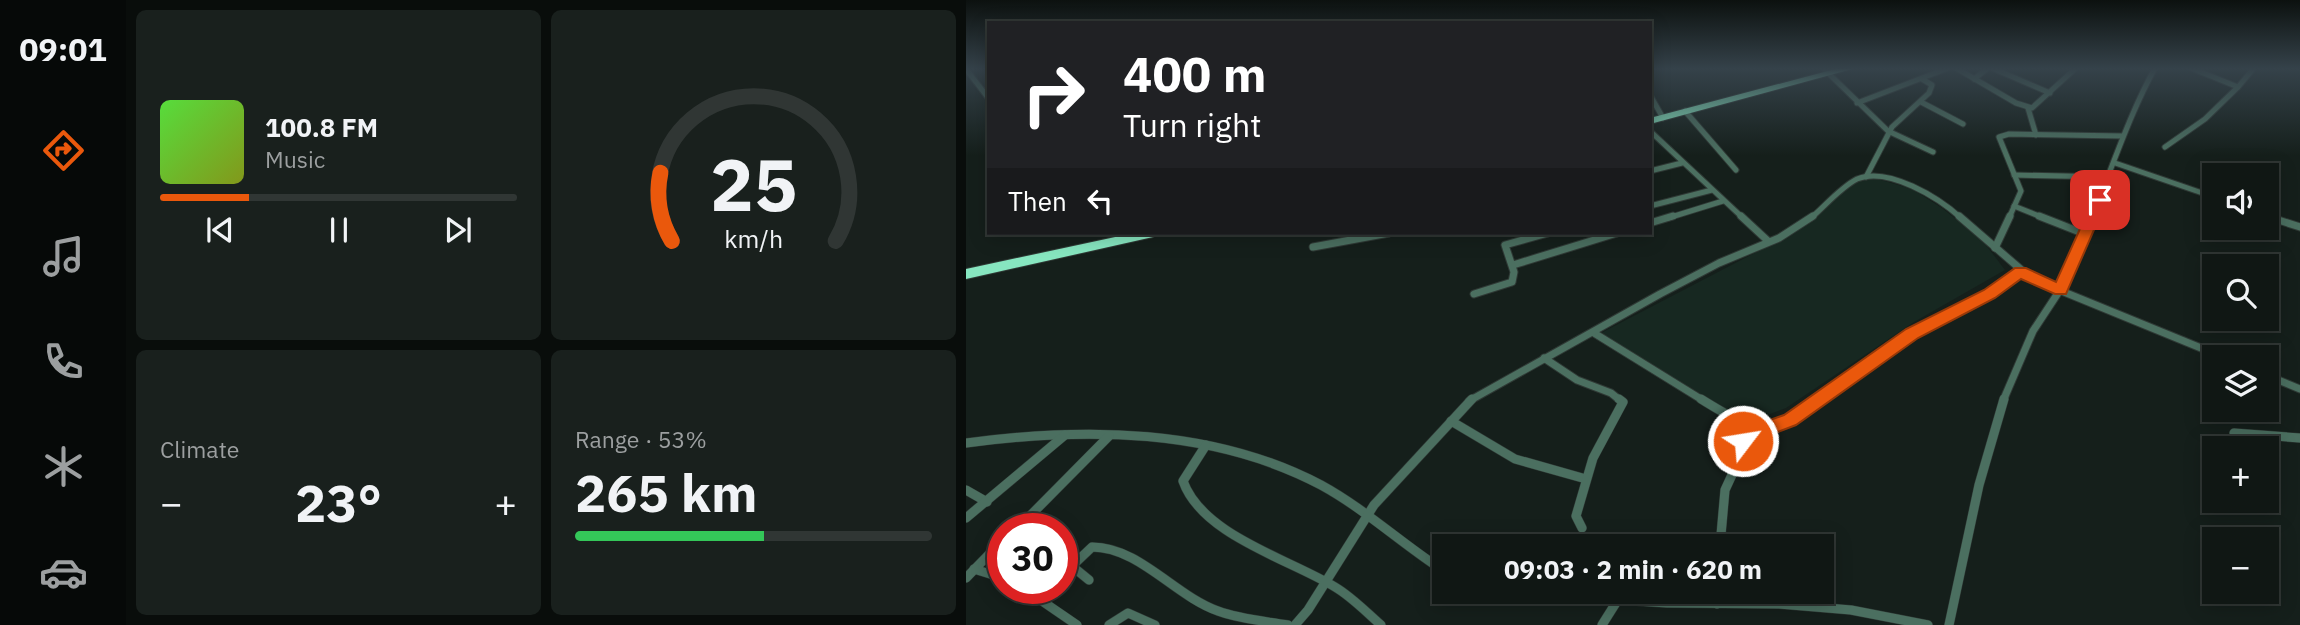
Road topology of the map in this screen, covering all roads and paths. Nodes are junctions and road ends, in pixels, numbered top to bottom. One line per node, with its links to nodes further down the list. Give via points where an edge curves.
1 (1733, 97): 13 (highway)
2 (1851, 97): 11 (street)
3 (1873, 97): 11 (street)
4 (1925, 97): 10 (street)
5 (2008, 97): 12 (street)
6 (2046, 97): 12 (street)
7 (2139, 97): 20 (street)
8 (2228, 97): 21 (street, via 2206,119)
9 (1652, 99): 14 (street)
10 (1921, 102): 16 (street); 17 (street)
11 (1857, 103): 17 (street)
12 (2028, 108): 19 (street)
13 (1685, 111): 14 (highway); 26 (street)
14 (1663, 118): 15 (highway)
15 (1652, 121)
16 (1963, 124)
17 (1888, 131): 22 (street); 28 (street)
18 (1652, 133): 23 (street)
19 (2036, 135): 20 (street); 27 (street, via 1999,137)
20 (2123, 136): 24 (street)
21 (2165, 147)
22 (1933, 152)
23 (1682, 163): 25 (street); 30 (street)
24 (2115, 163): 29 (street); 31 (street)
25 (1652, 170)
26 (1736, 170)
27 (2014, 176): 29 (street); 34 (street, via 2021,191)
28 (1866, 177): 43 (street, via 1850,184 1801,224); 45 (street, via 1891,179 1924,191)
29 (2110, 177): 38 (street)
30 (1712, 190): 32 (street); 33 (street)
31 (2202, 193)
32 (1723, 201): 36 (street); 43 (street)
33 (1652, 205)
34 (2014, 206): 38 (street); 45 (street)
35 (2279, 220): 37 (street)
36 (1652, 222)
37 (2300, 227)
38 (2085, 234): 49 (street)
39 (1134, 235): 48 (highway)
40 (1379, 235): 44 (street)
41 (1541, 235): 46 (street, via 1505,245)
42 (1610, 235): 46 (street)
43 (1768, 241): 51 (street, via 1648,300)
44 (1313, 247)
45 (1995, 248): 47 (street)
46 (1513, 265): 50 (street, via 1510,284)
47 (2020, 272): 49 (street); 57 (street, via 1989,294 1912,334 1790,420 1770,428)
48 (966, 274)
49 (2060, 290): 52 (street); 92 (street, via 2033,331 2006,392 1979,485)
50 (1474, 294)
51 (1594, 333): 53 (street); 57 (street)
52 (2202, 348)
53 (1544, 358): 56 (street, via 1485,389); 64 (street, via 1623,402)
54 (2279, 380): 55 (street)
55 (2300, 388)
56 (1451, 421): 64 (street, via 1516,459); 68 (street)
57 (1748, 425): 71 (street, via 1725,490)
58 (2234, 433): 61 (street)
59 (1066, 434): 60 (street); 62 (street); 66 (street)
60 (1109, 436): 63 (street, via 1148,436); 67 (street)
61 (2300, 438)
62 (966, 443)
63 (1206, 445): 68 (street, via 1300,475); 80 (street, via 1183,481 1197,505 1226,530)
64 (1586, 479): 70 (street, via 1576,516)
65 (966, 491): 66 (street)
66 (987, 502): 69 (street)
67 (1036, 513)
68 (1365, 517): 74 (street); 80 (street)
69 (966, 518)
70 (1582, 528)
71 (1721, 534)
72 (987, 556): 75 (street)
73 (1078, 560): 87 (street, via 1092,547 1103,547 1144,565 1209,608)
74 (1432, 563)
75 (974, 569): 77 (street); 78 (street)
76 (1078, 571): 79 (street)
77 (987, 573)
78 (966, 578)
79 (1089, 580)
80 (1325, 581): 88 (street); 89 (street)
81 (1046, 604): 84 (street)
82 (1615, 604): 90 (street)
83 (1717, 604): 91 (street, via 1851,610)
84 (1077, 625)
85 (1109, 625): 86 (street, via 1128,613)
86 (1155, 625)
87 (1289, 625)
88 (1294, 625)
89 (1381, 625)
90 (1602, 625)
91 (1928, 625)
92 (1949, 625)

